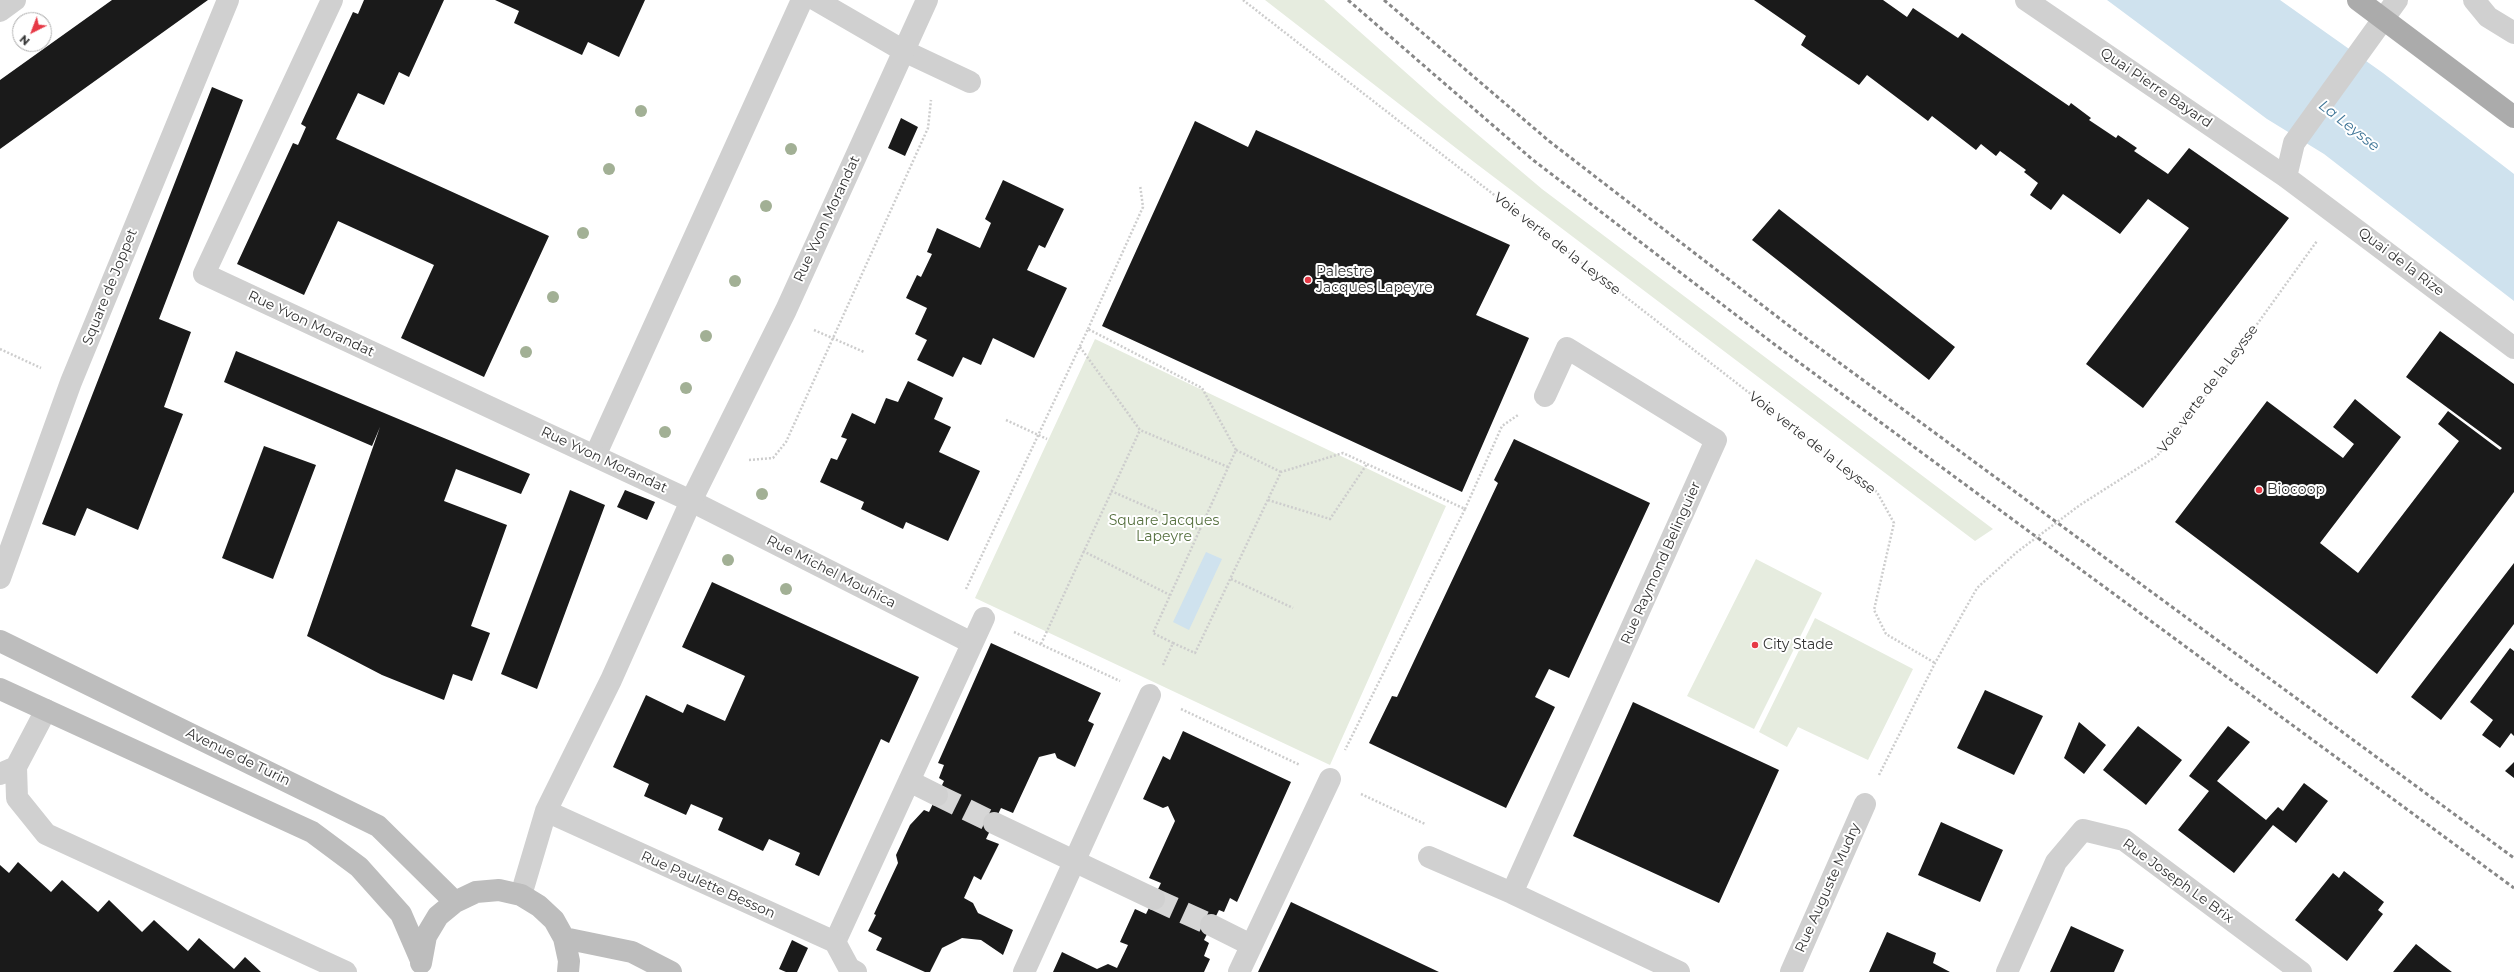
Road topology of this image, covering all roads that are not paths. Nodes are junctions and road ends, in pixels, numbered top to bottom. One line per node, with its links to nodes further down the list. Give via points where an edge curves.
1 (15, 0): 11 (street)
2 (228, 0): 22 (street, Square de Joppet, via 71,382)
3 (332, 0): 20 (street, Rue Yvon Morandat, via 204,274)
4 (802, 0): 20 (street)
5 (816, 0): 14 (street)
6 (927, 0): 14 (street, Rue Yvon Morandat)
7 (2026, 0): 17 (street, Quai Pierre Bayard)
8 (2358, 0): 12 (main road)
9 (2397, 0): 12 (street)
10 (2474, 0): 13 (street, via 2488,16)
11 (0, 11)
12 (2384, 18): 16 (main road); 17 (street, via 2294,143)
13 (2514, 33)
14 (904, 51): 15 (street); 21 (street, Rue Yvon Morandat, via 786,310)
15 (970, 82)
16 (2512, 112)
17 (2286, 177): 18 (street, Quai de la Rize)
18 (2514, 348)
19 (1545, 396): 38 (street, Rue Raymond Belinguier, via 1567,348 1716,440)
20 (595, 456): 21 (street, Rue Yvon Morandat)
21 (691, 501): 25 (street, Rue Michel Mouhica); 34 (street, Rue Yvon Morandat, via 611,680)
22 (0, 578)
23 (984, 618): 25 (street)
24 (0, 641): 41 (main road, Avenue de Turin, via 378,826)
25 (972, 643): 31 (street)
26 (0, 689): 28 (main road)
27 (1150, 695): 37 (street)
28 (46, 710): 29 (street); 46 (main road, via 312,832 359,867 401,914)
29 (8, 770): 47 (street, via 17,798 46,834)
30 (1330, 779): 45 (street)
31 (909, 781): 32 (street); 44 (street)
32 (937, 795)
33 (1865, 804): 54 (street, Rue Auguste Mudry)
34 (546, 811): 39 (street, Rue Yvon Morandat); 44 (street, Rue Paulette Besson)
35 (994, 823): 37 (street)
36 (1429, 857): 38 (street)
37 (1074, 862): 40 (street); 51 (street)
38 (1512, 893): 53 (street)
39 (521, 896): 41 (main road, via 499,890 476,892); 43 (main road, via 539,906 554,920)
40 (1154, 898)
41 (455, 902): 46 (main road, via 438,916 426,936)
42 (1211, 926): 45 (street)
43 (564, 938): 48 (main road, via 569,962); 49 (main road, via 632,952)
44 (835, 942): 50 (street, via 849,968)
45 (1251, 945): 52 (street)
46 (421, 965)
47 (346, 972)
48 (568, 972)
49 (671, 972)
50 (856, 972)
51 (1024, 972)
52 (1239, 972)
53 (1679, 972)
54 (1791, 972)
55 (2007, 972): 56 (street, Rue Joseph Le Brix, via 2056,862 2083,830 2124,840)
56 (2300, 972)

